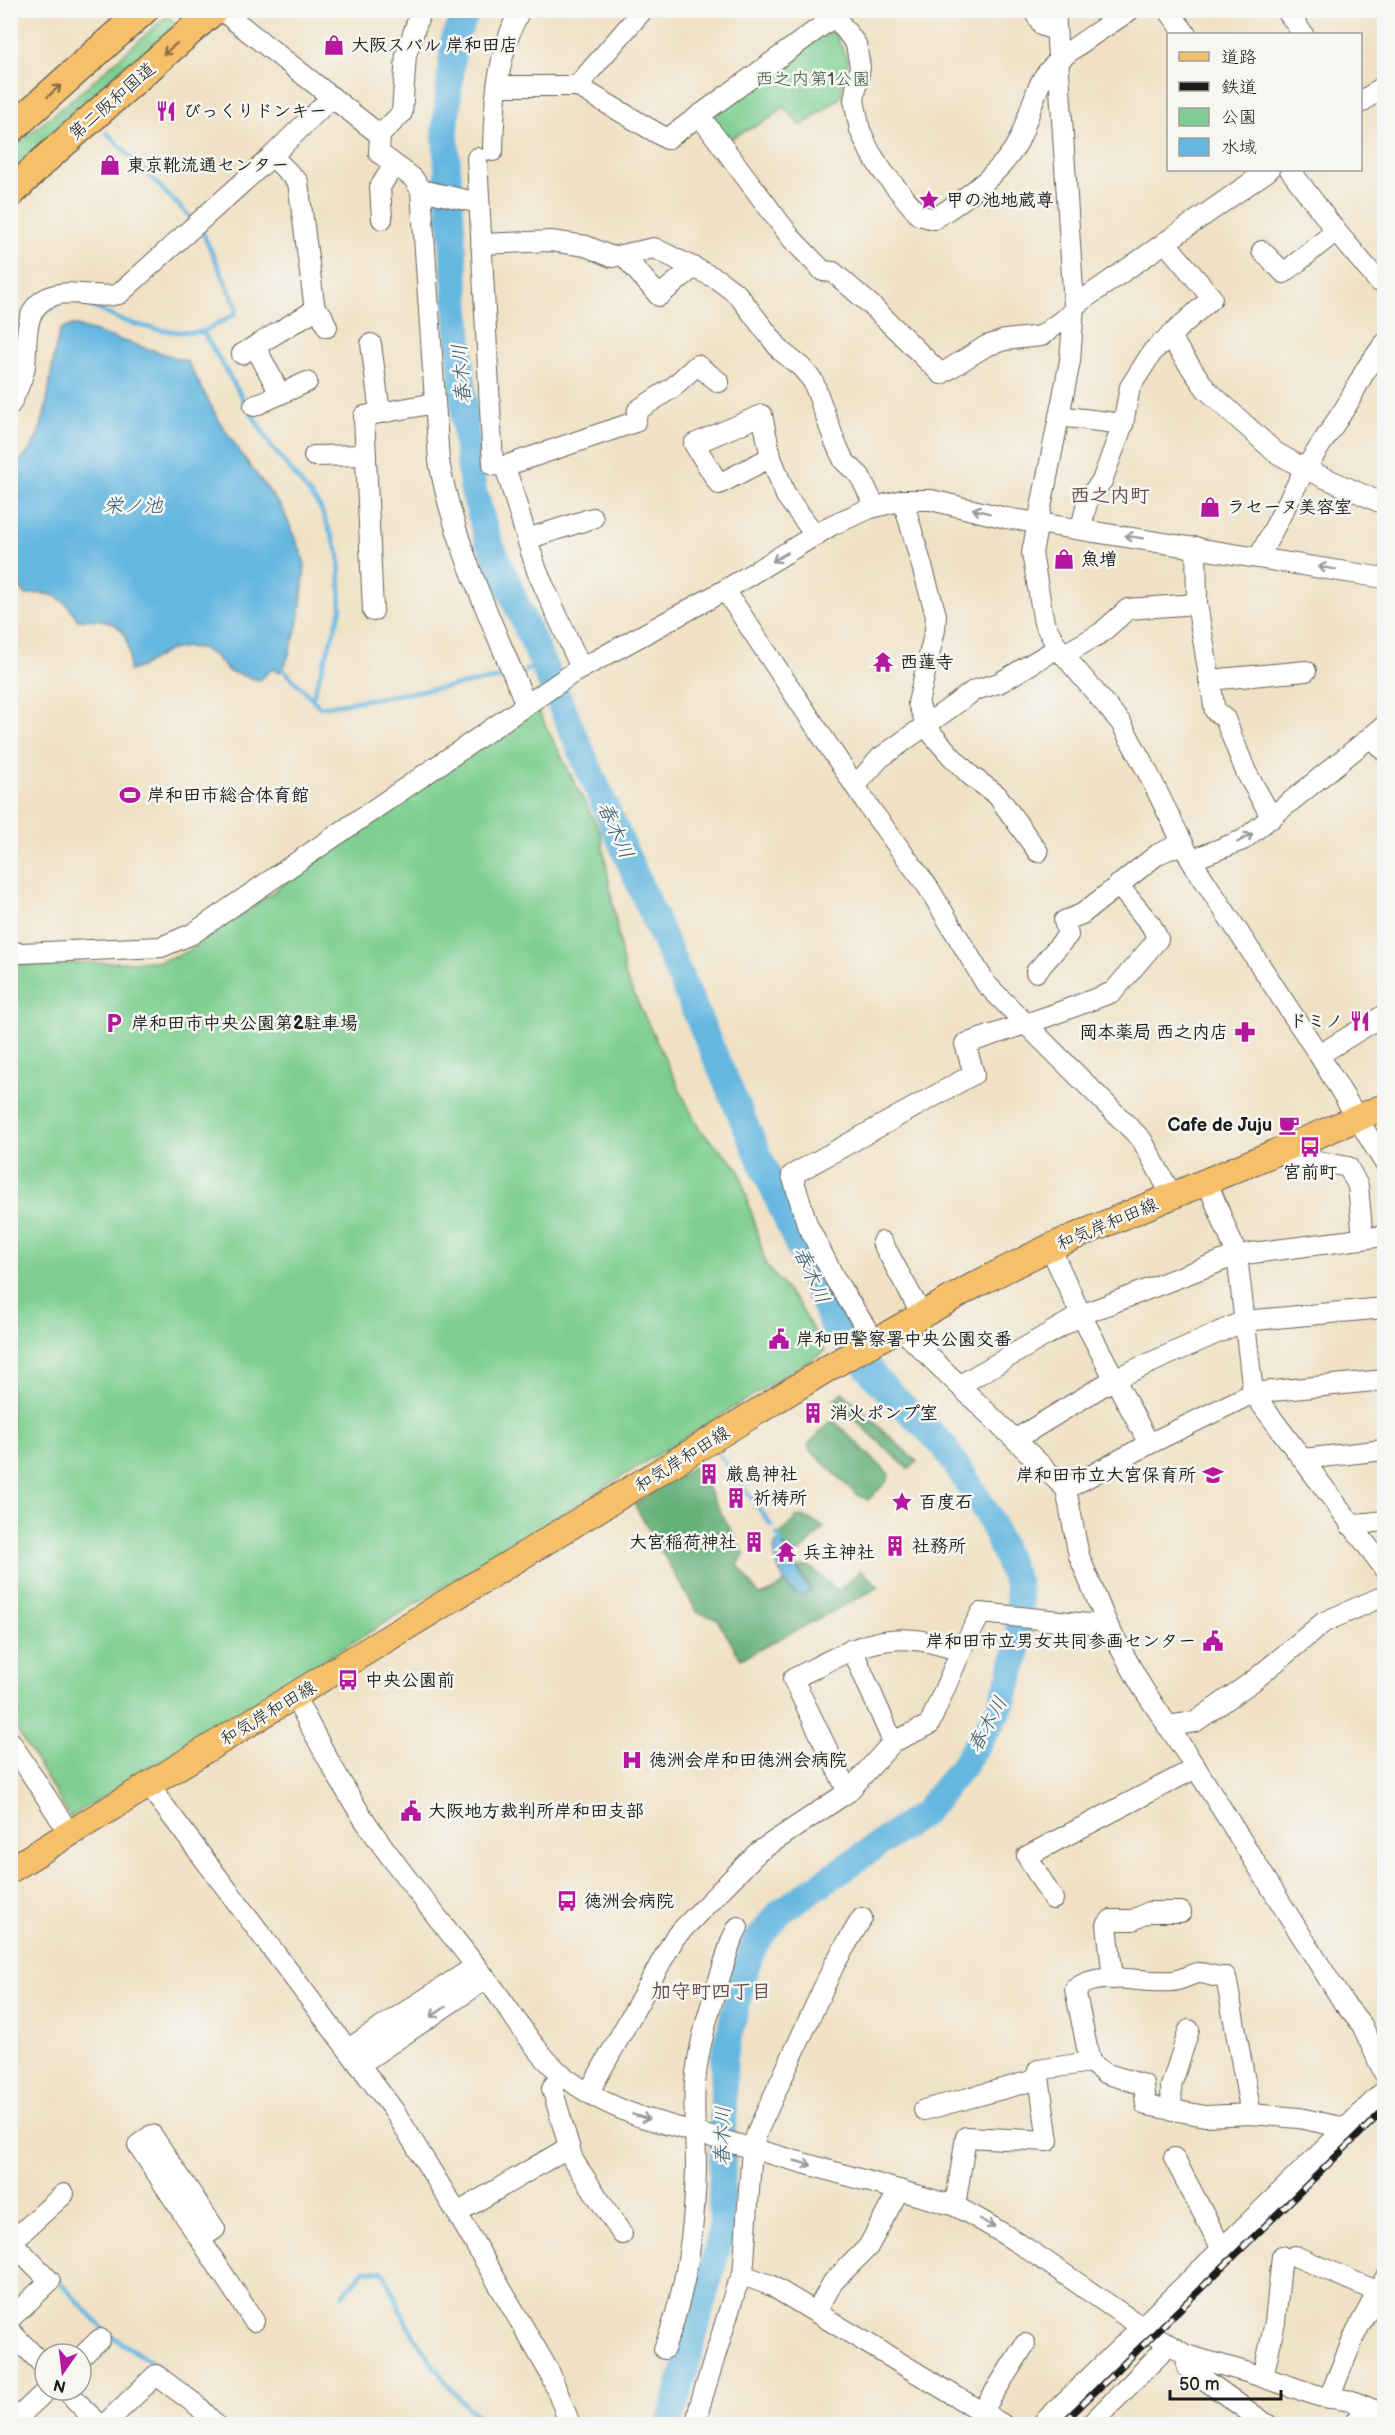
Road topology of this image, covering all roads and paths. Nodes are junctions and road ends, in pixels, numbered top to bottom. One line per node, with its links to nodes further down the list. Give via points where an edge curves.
1 (144, 10): 22 (highway, one-way to 1)
2 (214, 10): 29 (highway, 第二阪和国道, one-way to 29)
3 (222, 10): 19 (street)
4 (421, 10): 23 (street, via 406,55 402,113)
5 (520, 10): 16 (street, via 512,24)
6 (643, 10): 17 (street)
7 (1033, 10): 12 (street, via 1043,26)
8 (1130, 10): 15 (street)
9 (1168, 10): 13 (street)
10 (1286, 10): 14 (street)
11 (832, 14): 15 (street, via 856,44 860,67 854,100 870,152 919,215 934,219 959,203 1005,162 1017,143 1043,79); 21 (street)
12 (1056, 20): 15 (street)
13 (1185, 33)
14 (1302, 33)
15 (1059, 61): 39 (street)
16 (496, 86): 17 (street); 30 (street)
17 (577, 86): 21 (street, via 667,139)
18 (1384, 86): 20 (street)
19 (332, 98): 23 (street); 24 (street)
20 (1362, 102)
21 (699, 115): 39 (street, via 792,239 824,271 833,272 871,305 941,374 986,346 1041,336)
22 (10, 130)
23 (380, 135): 25 (street, via 380,153)
24 (272, 156): 40 (street, via 298,182); 49 (street, via 119,294 106,298 55,295 41,301 31,312 26,327 25,366)
25 (394, 165): 28 (street); 31 (street, via 380,187)
26 (1268, 171): 33 (street)
27 (1291, 171): 32 (street)
28 (425, 190): 30 (street); 48 (street)
29 (10, 194)
30 (475, 202): 34 (street)
31 (382, 219)
32 (1336, 231): 35 (street, via 1284,273); 38 (street)
33 (1165, 242): 39 (street); 42 (street, via 1212,298)
34 (481, 244): 36 (street, via 551,241 586,246 612,257); 57 (street, via 491,448 493,465)
35 (1262, 251)
36 (623, 255): 37 (street, via 654,248); 37 (street, via 659,296)
37 (694, 267): 61 (street, via 738,295 781,351 813,381 844,461 860,476)
38 (1378, 281)
39 (1074, 309): 52 (street, via 1070,361)
40 (315, 310): 41 (street); 47 (street, via 248,350)
41 (327, 327)
42 (1170, 336): 53 (street, via 1153,351 1130,387); 58 (street, via 1206,389 1275,452)
43 (371, 344): 51 (street)
44 (1384, 344): 58 (street)
45 (307, 382): 47 (street)
46 (719, 382): 57 (street, via 697,365 672,388 638,410 635,422)
47 (280, 394): 50 (street)
48 (435, 404): 51 (street); 77 (street, via 446,501)
49 (10, 405)
50 (254, 406)
51 (380, 413): 54 (street, via 364,416)
52 (1059, 416): 53 (street); 63 (street)
53 (1123, 424): 64 (street, via 1102,482 1088,498)
54 (366, 454): 55 (street); 72 (street)
55 (314, 456)
56 (771, 457): 65 (street, via 786,496)
57 (505, 466): 66 (street)
58 (1305, 469): 60 (street); 68 (street)
59 (903, 500): 61 (street); 63 (street, one-way to 59, via 932,500); 78 (street, via 936,615 918,703)
60 (1384, 504)
61 (874, 507): 65 (street)
62 (593, 518): 66 (street)
63 (1038, 522): 64 (street); 73 (street, via 1032,553 1037,586 1044,623)
64 (1081, 529): 67 (street, one-way to 64)
65 (816, 536): 70 (street, one-way to 70)
66 (526, 539): 75 (street)
67 (1196, 547): 68 (street); 71 (street)
68 (1258, 557): 69 (street, one-way to 68)
69 (1384, 578)
70 (725, 590): 75 (street); 80 (street)
71 (1197, 604): 73 (street, via 1128,609 1101,633); 76 (street)
72 (373, 611)
73 (1060, 652): 78 (street, via 999,683 975,690); 83 (street, via 1121,723)
74 (1306, 670): 76 (street)
75 (577, 671): 77 (street)
76 (1209, 680): 81 (street, via 1215,711 1225,719 1246,772)
77 (529, 703): 85 (street, via 192,934 161,947)
78 (927, 725): 80 (street, via 880,758); 82 (street, via 959,763 997,795)
79 (1380, 738): 81 (street)
80 (855, 786): 88 (street, via 928,887 986,984)
81 (1272, 818): 83 (street, one-way to 81, via 1243,840)
82 (1038, 852)
83 (1187, 852): 84 (street, via 1158,854); 89 (street)
84 (1118, 885): 86 (street, via 1082,914 1064,921 1068,935); 88 (street, via 1152,924 1158,939 1113,992)
85 (10, 952)
86 (1036, 972)
87 (1384, 1015): 89 (street)
88 (1026, 1023): 95 (street, via 1142,1140); 106 (street, via 965,1044 974,1074 792,1175 807,1224)
89 (1319, 1055): 91 (street)
90 (1384, 1107): 91 (main road, 和気岸和田線)
91 (1358, 1118): 92 (main road, 和気岸和田線); 93 (street)
92 (1276, 1153): 94 (main road, 和気岸和田線); 97 (street, via 1348,1167 1358,1186)
93 (1384, 1162)
94 (1207, 1182): 95 (main road, 和気岸和田線); 100 (street)
95 (1172, 1196): 99 (main road, 和気岸和田線)
96 (1384, 1236): 97 (street)
97 (1363, 1239): 100 (street)
98 (882, 1242): 102 (street)
99 (1050, 1247): 102 (main road, 和気岸和田線); 103 (street)
100 (1237, 1255): 103 (street); 104 (street)
101 (1384, 1308): 104 (street)
102 (922, 1315): 105 (main road, 和気岸和田線)
103 (1081, 1315): 107 (street); 109 (street)
104 (1245, 1321): 107 (street); 110 (street)
105 (900, 1328): 106 (main road, 和気岸和田線); 109 (street)
106 (872, 1343): 123 (main road, 和気岸和田線)
107 (1114, 1380): 111 (street); 112 (street)
108 (1384, 1380): 110 (street)
109 (960, 1385): 111 (street)
110 (1253, 1394): 112 (street); 114 (street)
111 (1016, 1439): 115 (street)
112 (1149, 1444): 115 (street)
113 (1384, 1450): 114 (street)
114 (1303, 1459): 117 (street)
115 (1066, 1489): 120 (street, via 1078,1556)
116 (1384, 1521): 117 (street)
117 (1350, 1525): 118 (street)
118 (1384, 1568)
119 (1384, 1596): 124 (street, via 1324,1622 1253,1681 1195,1722)
120 (1108, 1626): 122 (street, via 981,1613); 124 (street)
121 (852, 1649): 122 (street, via 899,1639); 126 (street); 129 (street, via 793,1679)
122 (961, 1651): 126 (street, via 929,1725)
123 (295, 1697): 128 (main road, 和気岸和田線); 136 (street, via 373,1832)
124 (1167, 1726): 127 (street)
125 (10, 1741): 130 (street)
126 (893, 1742): 129 (street)
127 (1196, 1768): 132 (street, via 1027,1856); 141 (street, via 1343,2002 1362,2025)
128 (149, 1786): 130 (main road, 和気岸和田線); 139 (street)
129 (848, 1792): 145 (street, via 758,1852 675,1937)
130 (70, 1834): 131 (main road, 和気岸和田線)
131 (10, 1870)
132 (1053, 1899)
133 (1181, 1912): 137 (street, via 1149,1912 1133,1920 1111,1920 1107,1925)
134 (862, 1918): 152 (street, via 835,1963)
135 (738, 1927): 150 (street, via 730,1941 700,2046 695,2083)
136 (481, 1973): 139 (street); 142 (street)
137 (1113, 1979): 140 (street, via 1084,1982 1075,1989); 148 (street, via 1173,1982 1200,1973 1226,1977)
138 (1188, 2030): 147 (street, via 1171,2086)
139 (354, 2057): 157 (street, via 395,2112)
140 (1090, 2062): 143 (street, via 1038,2070); 147 (street, via 1104,2073 1144,2085 1146,2105)
141 (1384, 2073)
142 (562, 2074): 145 (street); 151 (street, via 552,2088)
143 (1039, 2079): 146 (street); 156 (street, via 1048,2141 966,2137)
144 (1384, 2091): 149 (street)
145 (589, 2092): 150 (street, one-way to 150, via 612,2107)
146 (924, 2110)
147 (1172, 2112): 148 (street, via 1205,2116)
148 (1251, 2114): 149 (street, via 1299,2118)
149 (1346, 2128): 161 (street)
150 (697, 2132): 152 (street); 173 (street, via 691,2248 676,2318)
151 (568, 2147): 157 (street); 158 (street)
152 (749, 2147): 154 (street, one-way to 154); 162 (street)
153 (1174, 2158): 161 (street)
154 (899, 2190): 156 (street); 164 (street, via 868,2247 833,2282)
155 (64, 2194): 160 (street)
156 (955, 2206): 167 (street, one-way to 167, via 1025,2246)
157 (457, 2213): 186 (street, via 550,2373)
158 (622, 2234)
159 (200, 2239): 159 (street, via 138,2145 152,2135 215,2229); 166 (street)
160 (11, 2242): 165 (street, via 50,2281)
161 (1222, 2248): 167 (street)
162 (743, 2275): 164 (street, via 770,2284); 187 (street)
163 (1381, 2286): 176 (street, via 1288,2256); 177 (street, via 1356,2332)
164 (816, 2312): 181 (street)
165 (10, 2319)
166 (254, 2321)
167 (1141, 2327): 171 (street); 189 (street)
168 (10, 2331): 174 (street)
169 (100, 2339): 172 (street)
170 (1025, 2344): 181 (street)
171 (1169, 2345): 175 (street); 190 (street)
172 (93, 2346)
173 (664, 2349)
174 (33, 2355)
175 (1186, 2355): 176 (street); 191 (street, via 1187,2367)
176 (1263, 2377): 177 (street)
177 (1329, 2398): 180 (street, via 1352,2401)
178 (34, 2402): 182 (street)
179 (77, 2402): 183 (street)
180 (1375, 2411): 192 (street)
181 (982, 2412): 188 (street)
182 (11, 2424)
183 (98, 2424)
184 (105, 2424): 185 (street, via 156,2375)
185 (215, 2424)
186 (570, 2424)
187 (696, 2424)
188 (1002, 2424)
189 (1042, 2424)
190 (1090, 2424)
191 (1266, 2424)
192 (1355, 2424)

